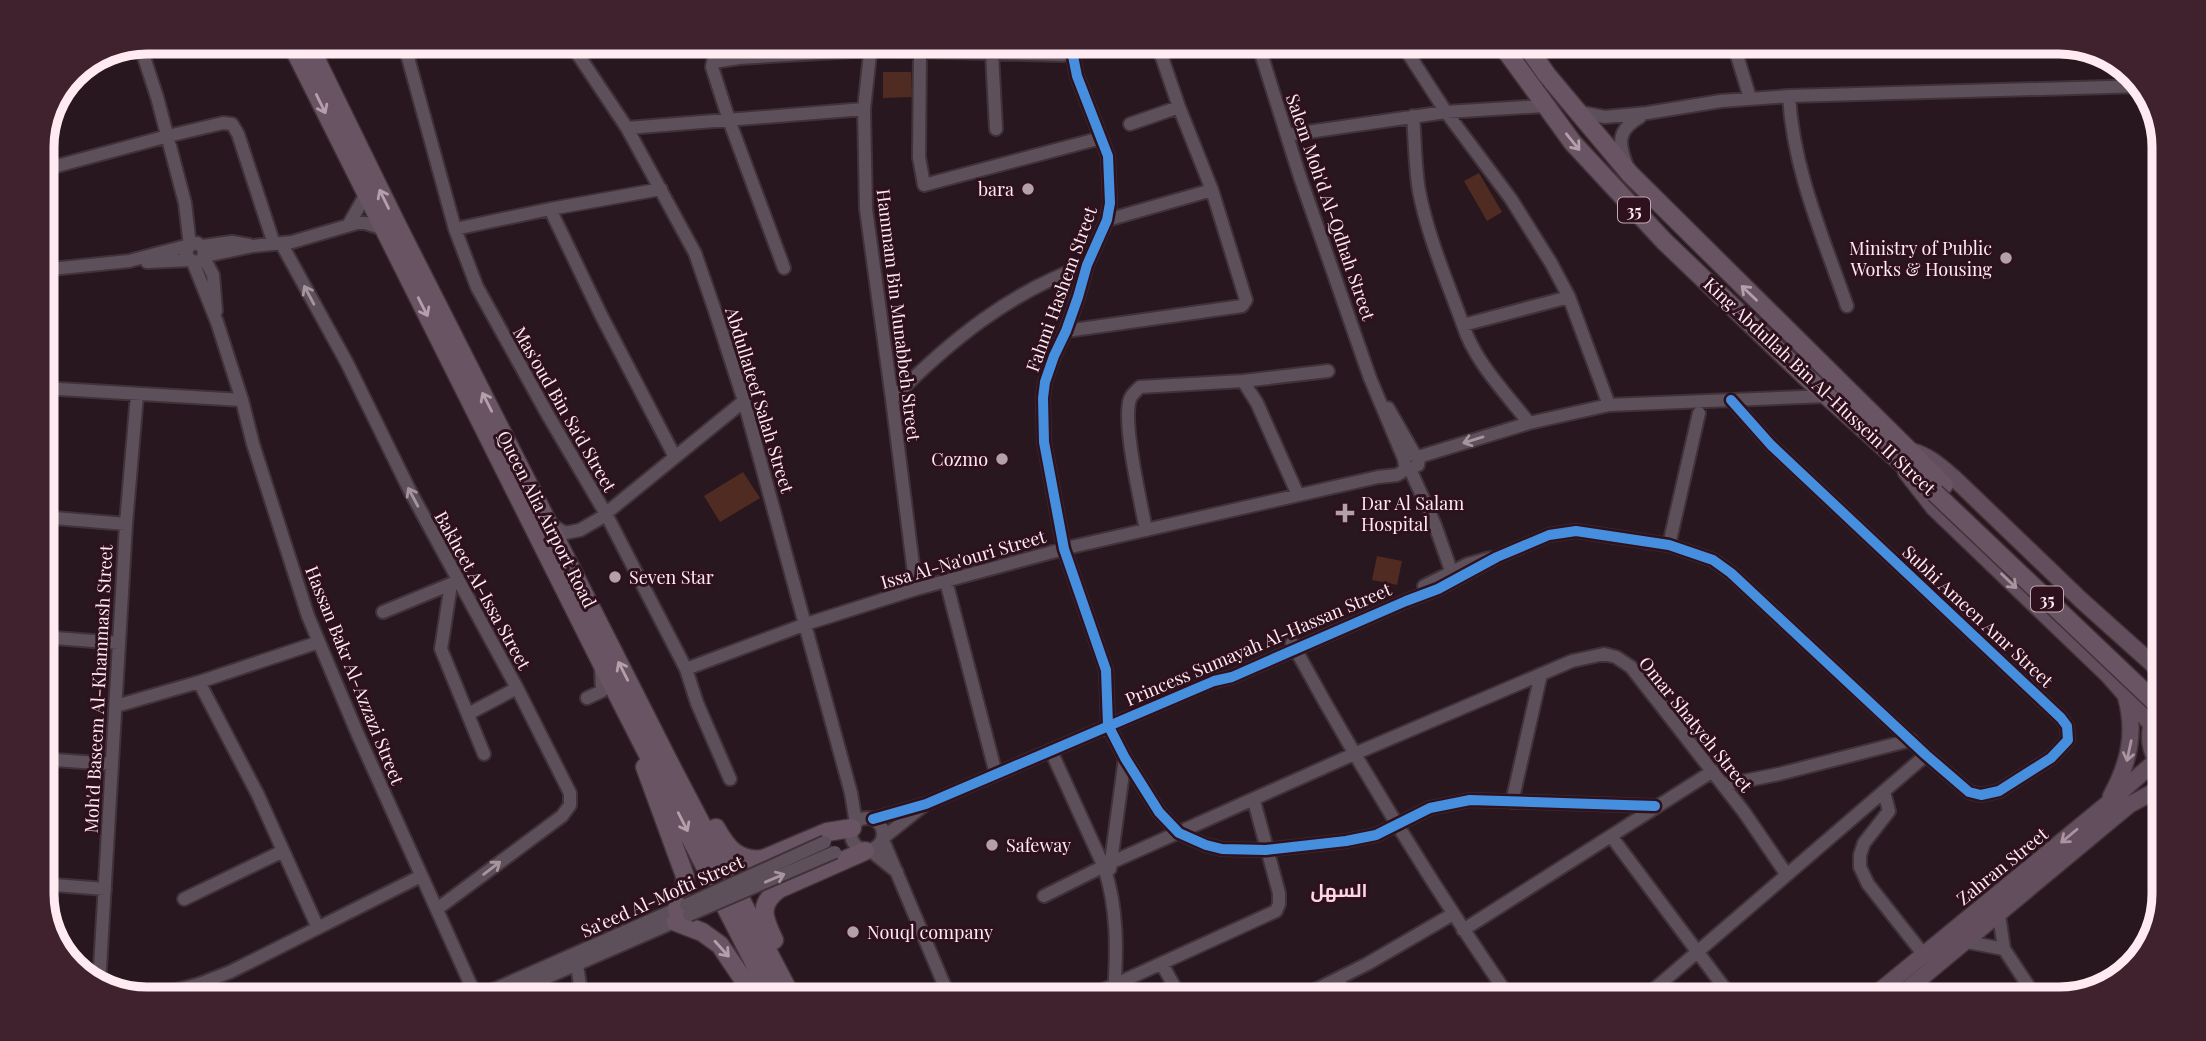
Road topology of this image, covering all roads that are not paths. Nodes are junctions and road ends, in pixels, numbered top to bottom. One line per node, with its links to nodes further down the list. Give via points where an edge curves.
1 (144, 54): 32 (street, Hassan Bakr Al-Azzazi Street)
2 (296, 54): 38 (highway, Queen Alia Airport Road, one-way to 38)
3 (312, 54): 73 (highway, Queen Alia Airport Road, one-way to 3)
4 (407, 54): 43 (street, Mas'oud Bin Sa'd Street)
5 (581, 54): 29 (street, Abdullateef Salah Street)
6 (799, 54): 27 (street, via 715,61 712,68)
7 (870, 54): 22 (street, Hammam Bin Munabbeh Street)
8 (920, 54): 33 (street, via 919,157 924,185)
9 (992, 54): 30 (street)
10 (1073, 54): 33 (street, Fahmi Hashem Street)
11 (1161, 54): 21 (street)
12 (1261, 54): 31 (street, Salem Moh'd Al-Qdhah Street)
13 (1408, 54): 24 (street)
14 (1508, 54): 20 (highway, King Abdullah Bin Al-Hussein II Street / 35)
15 (1533, 54): 23 (highway, King Abdullah Bin Al-Hussein II Street / 35)
16 (1737, 54): 19 (street)
17 (2128, 86): 18 (street)
18 (1788, 96): 19 (street); 50 (street, via 1797,158)
19 (1750, 98): 25 (street)
20 (1544, 106): 24 (street); 57 (highway, King Abdullah Bin Al-Hussein II Street / 35, one-way to 57, via 1655,231)
21 (1179, 107): 28 (street); 37 (street)
22 (864, 108): 27 (street); 58 (street, Hammam Bin Munabbeh Street, via 866,209)
23 (1578, 112): 25 (street, via 1605,117); 35 (highway, King Abdullah Bin Al-Hussein II Street / 35)
24 (1446, 113): 26 (street); 49 (street, via 1511,199)
25 (1647, 113): 35 (street, via 1629,124 1621,137)
26 (1413, 116): 31 (street); 51 (street, via 1420,195)
27 (729, 120): 29 (street); 47 (street)
28 (1130, 124)
29 (627, 128): 36 (street, Abdullateef Salah Street)
30 (996, 129)
31 (1287, 135): 67 (street, Salem Moh'd Al-Qdhah Street, via 1370,378)
32 (168, 136): 34 (street); 44 (street, Bakheet Al-Issa Street, via 232,124); 45 (street, Hassan Bakr Al-Azzazi Street)
33 (1101, 138): 40 (street, Fahmi Hashem Street, via 1110,179)
34 (54, 167)
35 (1630, 174): 65 (highway, King Abdullah Bin Al-Hussein II Street / 35, one-way to 35)
36 (661, 189): 39 (street); 61 (street, Abdullateef Salah Street, via 695,253)
37 (1212, 190): 40 (street); 52 (street, via 1245,304)
38 (366, 194): 41 (street); 42 (highway, Queen Alia Airport Road)
39 (551, 209): 43 (street); 66 (street)
40 (1107, 220): 46 (street, Fahmi Hashem Street)
41 (349, 224): 42 (street); 44 (street)
42 (384, 229): 89 (highway, Queen Alia Airport Road, one-way to 89)
43 (455, 229): 70 (street, Mas'oud Bin Sa'd Street, via 487,306)
44 (278, 244): 45 (street); 81 (street, Bakheet Al-Issa Street, one-way to 44, via 347,363)
45 (197, 253): 48 (street); 59 (street, Hassan Bakr Al-Azzazi Street, via 213,275 217,321)
46 (1087, 265): 52 (street, Fahmi Hashem Street); 58 (street, via 1038,285 989,314 948,345)
47 (785, 268)
48 (54, 269)
49 (1569, 297): 51 (street); 62 (street)
50 (1847, 306)
51 (1462, 324): 64 (street, via 1477,355)
52 (1066, 331): 77 (street, Fahmi Hashem Street, via 1043,398 1045,453)
53 (1328, 371): 54 (street)
54 (1243, 381): 69 (street); 75 (street, via 1149,385 1134,392 1128,410 1130,438)
55 (54, 389): 56 (street)
56 (137, 395): 59 (street); 72 (street, Moh'd Baseem Al-Khammash Street)
57 (1828, 396): 60 (street); 65 (highway, King Abdullah Bin Al-Hussein II Street / 35)
58 (892, 399): 82 (street, Hammam Bin Munabbeh Street)
59 (242, 400): 86 (street, Hassan Bakr Al-Azzazi Street)
60 (1731, 400): 62 (street); 111 (street, Subhi Ameen Amr Street, via 1771,446 2061,718 2068,734 2051,758 1988,794 1969,792)
61 (744, 401): 66 (street); 84 (street, Abdullateef Salah Street)
62 (1609, 405): 64 (street)
63 (1699, 413): 76 (street)
64 (1529, 423): 67 (street, one-way to 67)
65 (1903, 454): 68 (highway, King Abdullah Bin Al-Hussein II Street / 35); 90 (main road, via 1922,454 1946,471); 98 (main road, one-way to 98, via 1914,485 1934,508)
66 (675, 457): 70 (street)
67 (1411, 462): 69 (street, Issa Al-Na'ouri Street, via 1378,477); 79 (street, Salem Moh'd Al-Qdhah Street)
68 (1939, 489): 95 (highway, King Abdullah Bin Al-Hussein II Street / 35); 101 (highway, King Abdullah Bin Al-Hussein II Street / 35, bridge)
69 (1298, 495): 75 (street, Issa Al-Na'ouri Street)
70 (606, 514): 74 (street); 92 (street, Mas'oud Bin Sa'd Street)
71 (54, 518): 72 (street)
72 (126, 524): 87 (street, Moh'd Baseem Al-Khammash Street)
73 (558, 529): 74 (street); 78 (highway, Queen Alia Airport Road)
74 (580, 530): 78 (street, via 570,545)
75 (1146, 530): 77 (street, Issa Al-Na'ouri Street)
76 (1669, 545): 79 (street, Princess Sumayah Al-Hassan Street, via 1576,531 1549,535); 107 (street, Princess Sumayah Al-Hassan Street, via 1713,560 1731,572)
77 (1064, 549): 80 (street, Issa Al-Na'ouri Street); 105 (street, Fahmi Hashem Street, via 1106,670)
78 (569, 562): 106 (highway, Queen Alia Airport Road, one-way to 78)
79 (1457, 575): 88 (street, Princess Sumayah Al-Hassan Street)
80 (946, 581): 82 (street, Issa Al-Na'ouri Street); 117 (street)
81 (454, 582): 83 (street); 96 (street, Bakheet Al-Issa Street); 102 (street, via 441,647)
82 (916, 589): 84 (street, Issa Al-Na'ouri Street)
83 (383, 612)
84 (806, 624): 92 (street, Issa Al-Na'ouri Street); 130 (street, Abdullateef Salah Street)
85 (54, 638): 87 (street)
86 (319, 642): 94 (street); 139 (street, Hassan Bakr Al-Azzazi Street)
87 (118, 643): 100 (street, Moh'd Baseem Al-Khammash Street)
88 (1294, 646): 105 (street, Princess Sumayah Al-Hassan Street, via 1223,672 1214,681); 110 (street)
89 (598, 656): 97 (street); 104 (highway, Queen Alia Airport Road)
90 (2152, 661)
91 (2152, 668): 98 (main road, via 2141,684)
92 (686, 669): 118 (street, Mas'oud Bin Sa'd Street)
93 (1541, 674): 110 (street, Omar Shatyeh Street); 116 (street, Omar Shatyeh Street, via 1590,656 1616,657 1631,667); 123 (street)
94 (199, 682): 100 (street); 135 (street)
95 (2152, 684)
96 (517, 688): 102 (street); 144 (street, Bakheet Al-Issa Street, one-way to 96, via 562,816 570,805 568,787)
97 (602, 691): 99 (street); 104 (street)
98 (2122, 691): 103 (main road); 126 (main road, one-way to 126, via 2132,723 2130,747)
99 (587, 698)
100 (116, 706): 114 (street, Moh'd Baseem Al-Khammash Street)
101 (2152, 713)
102 (468, 714): 109 (street)
103 (2152, 714)
104 (628, 716): 106 (highway, Queen Alia Airport Road)
105 (1108, 725): 108 (street, Princess Sumayah Al-Hassan Street); 112 (street)
106 (647, 735): 130 (highway, via 675,755 724,843 738,855 763,859 827,832); 145 (highway, via 647,775 685,876); 164 (highway, Queen Alia Airport Road, one-way to 164); 165 (highway, Queen Alia Airport Road)
107 (1911, 740): 111 (street, Princess Sumayah Al-Hassan Street); 119 (street)
108 (1051, 751): 117 (street, Princess Sumayah Al-Hassan Street); 136 (street)
109 (484, 754)
110 (1354, 754): 122 (street, Omar Shatyeh Street); 128 (street)
111 (1926, 755): 120 (street)
112 (1125, 758): 129 (street, via 1159,812); 136 (street)
113 (54, 760): 114 (street)
114 (111, 764): 141 (street, Moh'd Baseem Al-Khammash Street)
115 (2152, 765): 126 (main road, Zahran Street)
116 (1713, 771): 119 (street, Omar Shatyeh Street); 127 (street)
117 (996, 774): 125 (street, Princess Sumayah Al-Hassan Street)
118 (730, 779)
119 (1724, 785): 138 (street, Omar Shatyeh Street)
120 (1884, 792): 138 (street); 153 (street, via 1889,811 1864,843 1860,867 1864,879)
121 (2152, 792): 133 (main road, Zahran Street, via 2129,804)
122 (1254, 801): 129 (street, Omar Shatyeh Street); 134 (street)
123 (1512, 802): 127 (street); 128 (street, via 1448,803)
124 (2152, 803): 133 (main road)
125 (926, 804): 130 (street, Princess Sumayah Al-Hassan Street); 132 (street, Princess Sumayah Al-Hassan Street)
126 (2106, 805): 153 (main road, Zahran Street, one-way to 153)
127 (1656, 806): 131 (street)
128 (1399, 825): 134 (street, via 1346,841); 146 (street)
129 (1179, 833): 134 (street, via 1214,847); 136 (street, Omar Shatyeh Street)
130 (861, 834): 132 (street, Princess Sumayah Al-Hassan Street, via 876,848); 132 (street, Abdullateef Salah Street, via 882,827); 137 (street); 145 (street, Sa’eed Al-Mofti Street, one-way to 130, bridge, via 835,852); 145 (street, Sa’eed Al-Mofti Street, bridge, via 825,842); 166 (highway, via 766,902 766,924)
131 (1611, 836): 149 (street); 152 (street)
132 (883, 839): 137 (street, Abdullateef Salah Street)
133 (2082, 843): 147 (main road, Zahran Street)
134 (1266, 850): 155 (street, via 1279,893 1276,911)
135 (283, 851): 143 (street); 148 (street)
136 (1107, 865): 142 (street, Omar Shatyeh Street); 168 (street, via 1117,936)
137 (897, 872): 167 (street, Abdullateef Salah Street)
138 (1787, 875): 152 (street)
139 (421, 876): 144 (street, Hassan Bakr Al-Azzazi Street); 148 (street)
140 (54, 885): 141 (street)
141 (105, 889): 156 (street, Moh'd Baseem Al-Khammash Street)
142 (1044, 895)
143 (184, 899)
144 (437, 909): 159 (street, Hassan Bakr Al-Azzazi Street)
145 (682, 912): 154 (street, Sa’eed Al-Mofti Street); 160 (street, Sa’eed Al-Mofti Street); 163 (highway, one-way to 163, via 720,945)
146 (1453, 914): 149 (street); 157 (street)
147 (1999, 915): 150 (main road, Zahran Street); 151 (street)
148 (318, 928): 158 (street, via 230,972)
149 (1463, 930): 173 (street)
150 (1967, 942): 151 (street); 177 (main road, Zahran Street)
151 (2004, 949): 178 (street)
152 (1698, 952): 174 (street); 175 (street)
153 (1924, 955): 176 (main road, Zahran Street)
154 (577, 964): 161 (street, Sa’eed Al-Mofti Street); 162 (street)
155 (1162, 964): 169 (street); 170 (street)
156 (100, 973)
157 (1338, 979): 171 (street); 172 (street)
158 (188, 987)
159 (472, 987)
160 (500, 987)
161 (523, 987)
162 (580, 987)
163 (749, 987)
164 (767, 987)
165 (786, 987)
166 (796, 987)
167 (945, 987)
168 (1115, 987)
169 (1120, 987)
170 (1175, 987)
171 (1322, 987)
172 (1342, 987)
173 (1501, 987)
174 (1657, 987)
175 (1724, 987)
176 (1885, 987)
177 (1911, 987)
178 (2028, 987)

